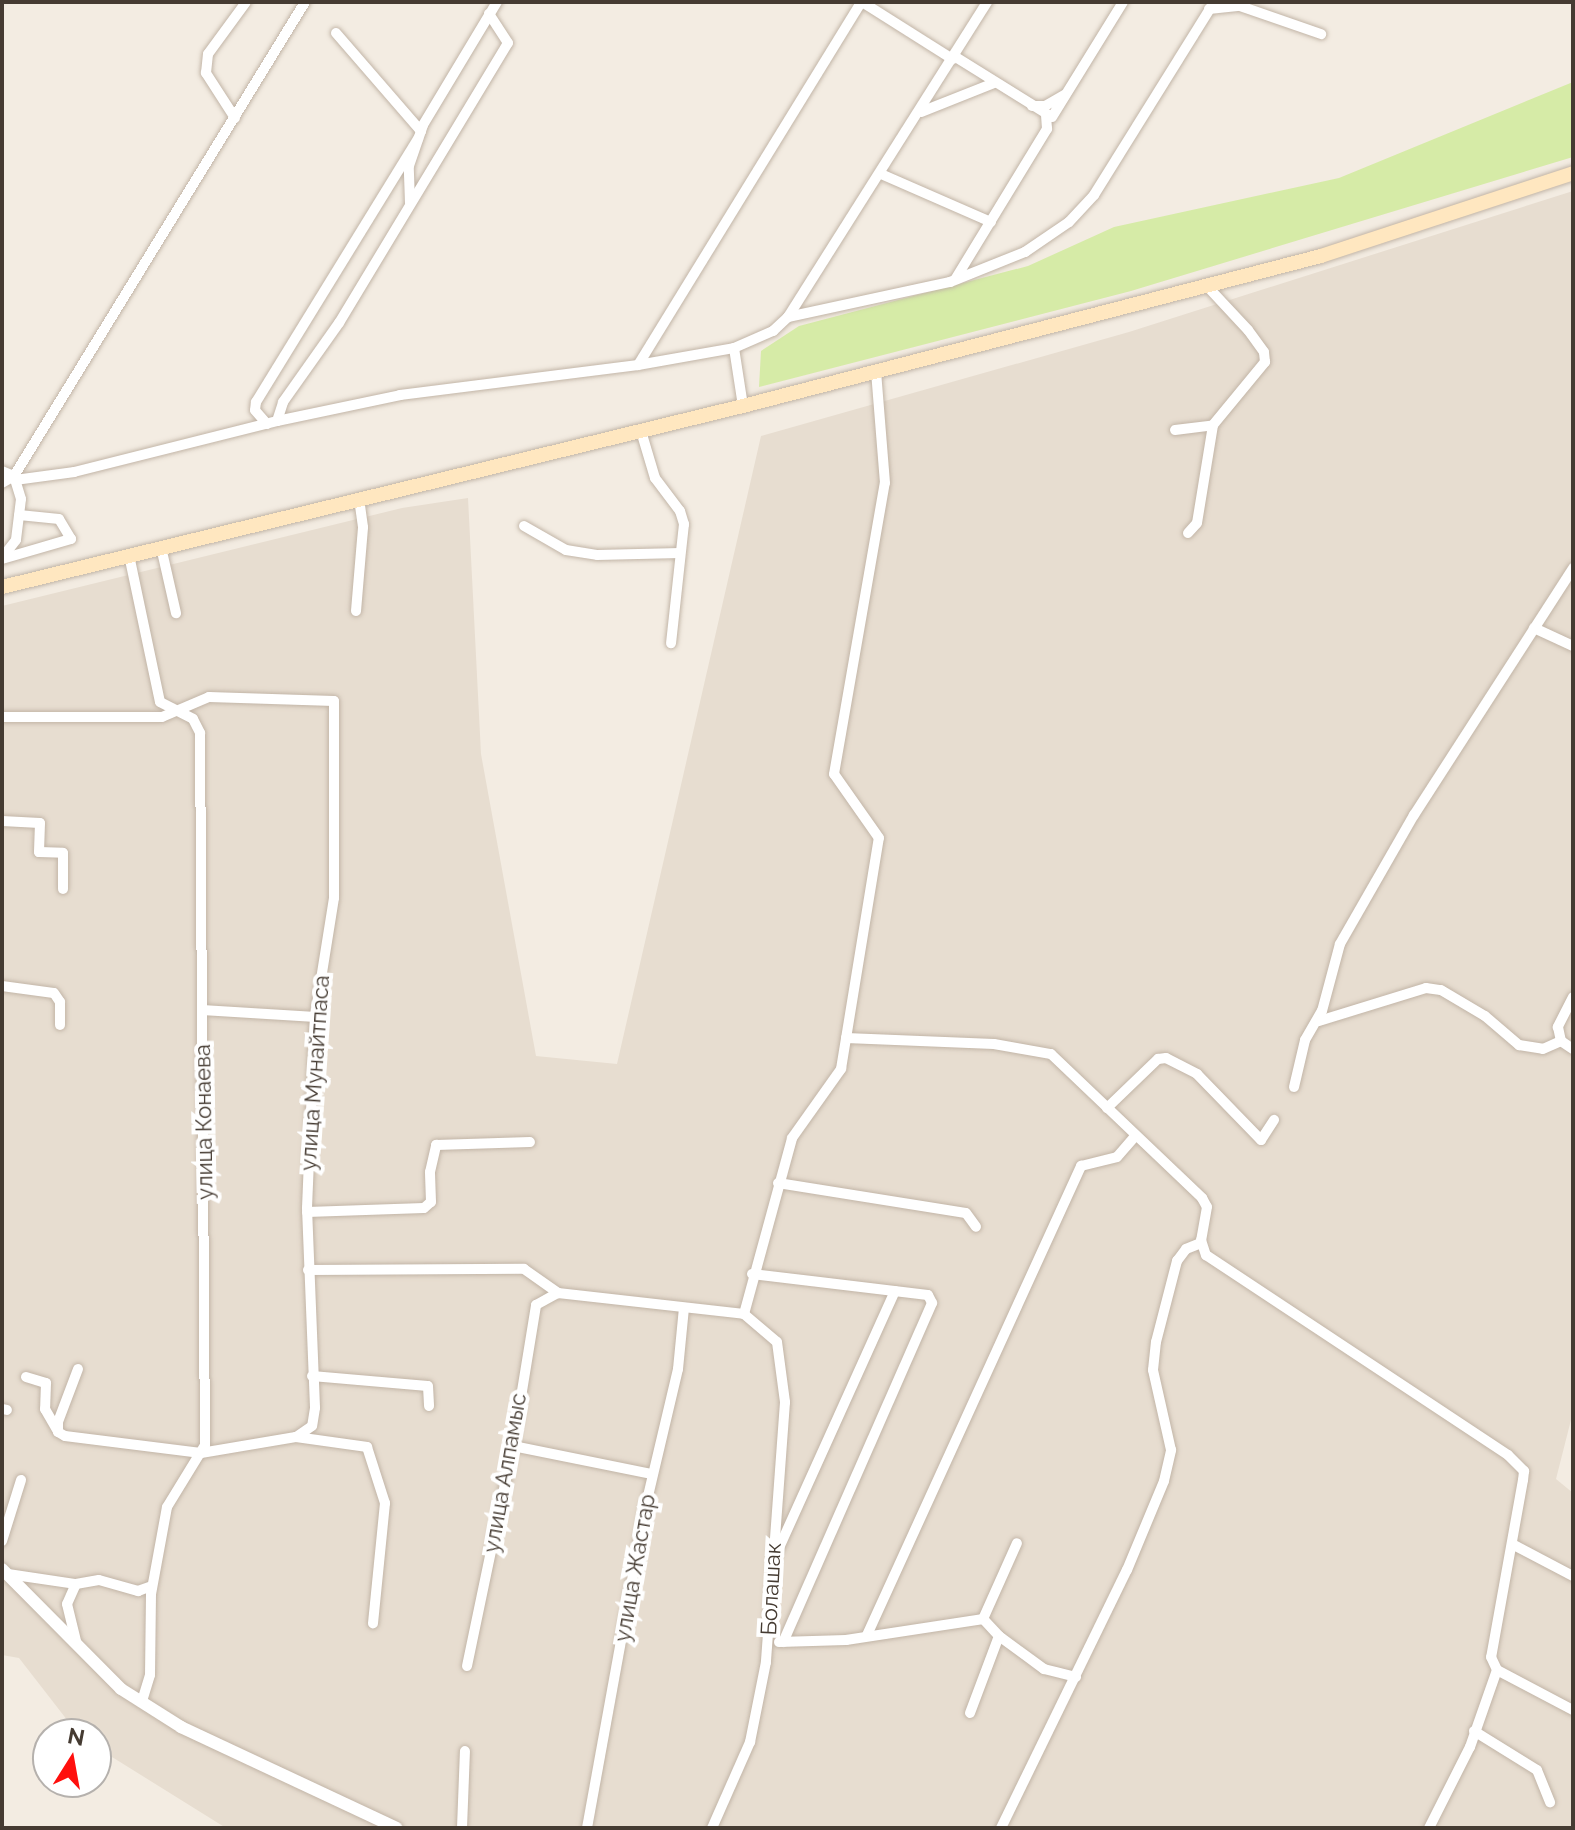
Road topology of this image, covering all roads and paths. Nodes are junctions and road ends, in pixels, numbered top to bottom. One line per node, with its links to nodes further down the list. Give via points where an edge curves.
1 (246, 2): 16 (street, via 208,54 206,73)
2 (305, 2): 16 (street)
3 (497, 2): 8 (street)
4 (862, 2): 11 (street); 27 (street)
5 (987, 2): 11 (street)
6 (1123, 2): 13 (street)
7 (1211, 6): 10 (street, via 1240,6); 23 (street, via 1094,195 1069,222 1025,252)
8 (489, 14): 18 (street); 21 (street, via 508,43)
9 (336, 33): 18 (street)
10 (1321, 34)
11 (953, 58): 12 (street); 15 (street)
12 (995, 83): 14 (street); 15 (street, via 972,87)
13 (1071, 87): 14 (street, via 1054,102); 17 (street)
14 (1030, 105): 17 (street)
15 (919, 113): 20 (street)
16 (235, 118): 35 (street)
17 (1049, 118): 22 (street)
18 (419, 135): 21 (street, via 409,166); 30 (street, via 256,402 255,410)
19 (1573, 173): 24 (main road, via 1321,256)
20 (881, 174): 22 (street); 25 (street)
21 (410, 205): 30 (street)
22 (991, 222): 23 (street)
23 (955, 279): 25 (street)
24 (1207, 286): 28 (main road); 31 (street, via 1264,352 1258,374)
25 (788, 317): 26 (street, via 773,331)
26 (734, 348): 27 (street); 29 (street)
27 (638, 365): 30 (street, via 400,395)
28 (876, 372): 29 (main road); 62 (street, via 885,483 834,774 879,838)
29 (743, 406): 33 (main road)
30 (272, 422): 35 (street, via 74,472)
31 (1213, 425): 32 (street); 40 (street, via 1197,523)
32 (1175, 430)
33 (641, 431): 37 (main road); 42 (street, via 655,478 680,511)
34 (2, 471): 35 (street)
35 (14, 478): 36 (street); 38 (street)
36 (2, 483)
37 (359, 498): 41 (main road); 47 (street, via 363,527)
38 (19, 515): 44 (street, via 16,540); 44 (street, via 59,519 71,539)
39 (524, 526): 42 (street, via 566,550 597,555)
40 (1188, 533)
41 (161, 547): 43 (main road); 48 (street)
42 (680, 553): 50 (street)
43 (129, 555): 46 (main road); 52 (street, улица Конаева, via 160,702)
44 (2, 558)
45 (1573, 568): 49 (street)
46 (2, 587)
47 (356, 611)
48 (176, 613)
49 (1534, 628): 51 (street); 60 (street, via 1414,815 1340,944)
50 (671, 643)
51 (1573, 646)
52 (174, 710): 53 (street, via 162,717 120,720); 58 (street, улица Конаева, via 193,719 200,733); 59 (street, улица Мунайтпаса, via 209,697 334,701 334,898)
53 (2, 717)
54 (2, 821): 55 (street, via 40,823 39,852 63,853)
55 (63, 889)
56 (2, 986): 61 (street, via 54,993 60,1002)
57 (1573, 997): 63 (street, via 1558,1027)
58 (203, 1010): 59 (street); 87 (street, улица Конаева, via 206,1383)
59 (315, 1017): 71 (street, улица Мунайтпаса)
60 (1319, 1021): 63 (street, via 1426,988 1453,997 1519,1045 1543,1049); 65 (street, via 1305,1040)
61 (60, 1025)
62 (846, 1038): 66 (street, via 1044,1051); 70 (street, via 841,1069 792,1138)
63 (1561, 1041): 64 (street)
64 (1573, 1049)
65 (1294, 1087)
66 (1107, 1108): 67 (street, via 1158,1059 1166,1058 1197,1074 1261,1140); 68 (street)
67 (1274, 1120)
68 (1135, 1136): 73 (street, via 1202,1198 1207,1207); 100 (street, via 1117,1157 1081,1166)
69 (530, 1142): 71 (street, via 436,1145 431,1202 424,1208)
70 (778, 1183): 72 (street, via 966,1213); 75 (street)
71 (307, 1212): 74 (street, улица Мунайтпаса)
72 (976, 1227)
73 (1201, 1243): 92 (street, via 1206,1255 1508,1455 1524,1471); 107 (street, via 1186,1249 1177,1261 1156,1342 1153,1370 1171,1450 1164,1481)
74 (308, 1270): 77 (street, via 524,1269); 81 (street, улица Мунайтпаса)
75 (752, 1274): 76 (street); 79 (street)
76 (895, 1291): 93 (street); 103 (street, via 928,1295 930,1312)
77 (558, 1293): 78 (street); 86 (street, улица Алпамыс, via 536,1305)
78 (684, 1308): 79 (street); 88 (street, улица Жастар, via 678,1369)
79 (744, 1314): 93 (street, Болашак, via 777,1342 785,1402)
80 (78, 1369): 84 (street)
81 (312, 1376): 83 (street, via 428,1386); 85 (street, улица Мунайтпаса, via 314,1420)
82 (26, 1377): 84 (street, via 46,1383 45,1409)
83 (429, 1406)
84 (58, 1432): 87 (street, via 80,1440)
85 (296, 1437): 87 (street); 99 (street, via 361,1443 372,1451 385,1503)
86 (513, 1446): 88 (street); 105 (street, улица Алпамыс)
87 (201, 1453): 97 (street, via 171,1495)
88 (652, 1474): 117 (street, улица Жастар)
89 (21, 1480): 90 (street)
90 (2, 1541)
91 (1017, 1543): 98 (street)
92 (1512, 1544): 95 (street); 106 (street, via 1490,1647)
93 (771, 1566): 102 (street, Болашак)
94 (5, 1572): 96 (street); 104 (street)
95 (1573, 1576)
96 (76, 1584): 97 (street, via 99,1580 138,1591); 104 (street, via 67,1604)
97 (152, 1586): 108 (street, via 150,1675)
98 (983, 1619): 100 (street); 101 (street)
99 (373, 1623)
100 (867, 1635): 103 (street)
101 (999, 1636): 107 (street, via 1044,1669); 110 (street)
102 (769, 1642): 103 (street); 118 (street, Болашак, via 750,1742)
103 (783, 1642)
104 (77, 1645): 108 (street, via 121,1689)
105 (467, 1666)
106 (1497, 1670): 109 (street); 111 (street)
107 (1076, 1677): 119 (street)
108 (142, 1701): 114 (street, via 181,1727)
109 (1573, 1710)
110 (970, 1713)
111 (1474, 1731): 113 (street, via 1537,1770); 120 (street)
112 (465, 1751): 116 (street)
113 (1550, 1802)
114 (376, 1824): 115 (street)
115 (397, 1828)
116 (462, 1828)
117 (587, 1828)
118 (712, 1828)
119 (1001, 1828)
120 (1429, 1828)

